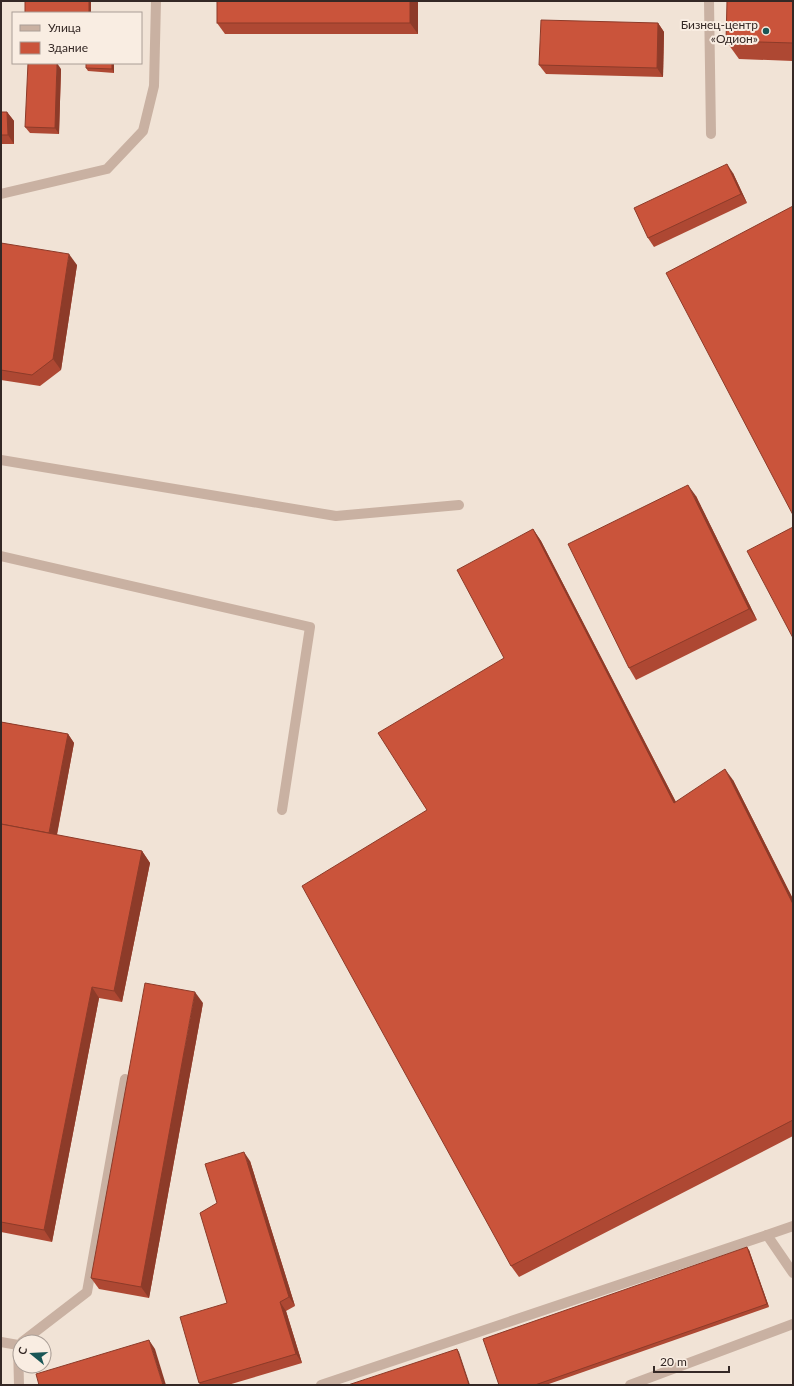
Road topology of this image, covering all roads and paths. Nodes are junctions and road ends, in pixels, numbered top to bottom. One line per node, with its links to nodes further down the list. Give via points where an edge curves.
1 (156, 1): 4 (street, via 154,86 143,131 107,169)
2 (709, 1): 3 (street)
3 (711, 134)
4 (1, 194)
5 (1, 460): 6 (street, via 336,516)
6 (459, 504)
7 (1, 556): 8 (street, via 310,627)
8 (282, 810)
9 (125, 1079): 14 (street, via 87,1292)
10 (793, 1226): 11 (street)
11 (767, 1235): 12 (street); 19 (street)
12 (793, 1273)
13 (793, 1324): 20 (street)
14 (32, 1334)
15 (1, 1342): 16 (street)
16 (12, 1343)
17 (19, 1374): 18 (street)
18 (19, 1385)
19 (321, 1385)
20 (630, 1385)

